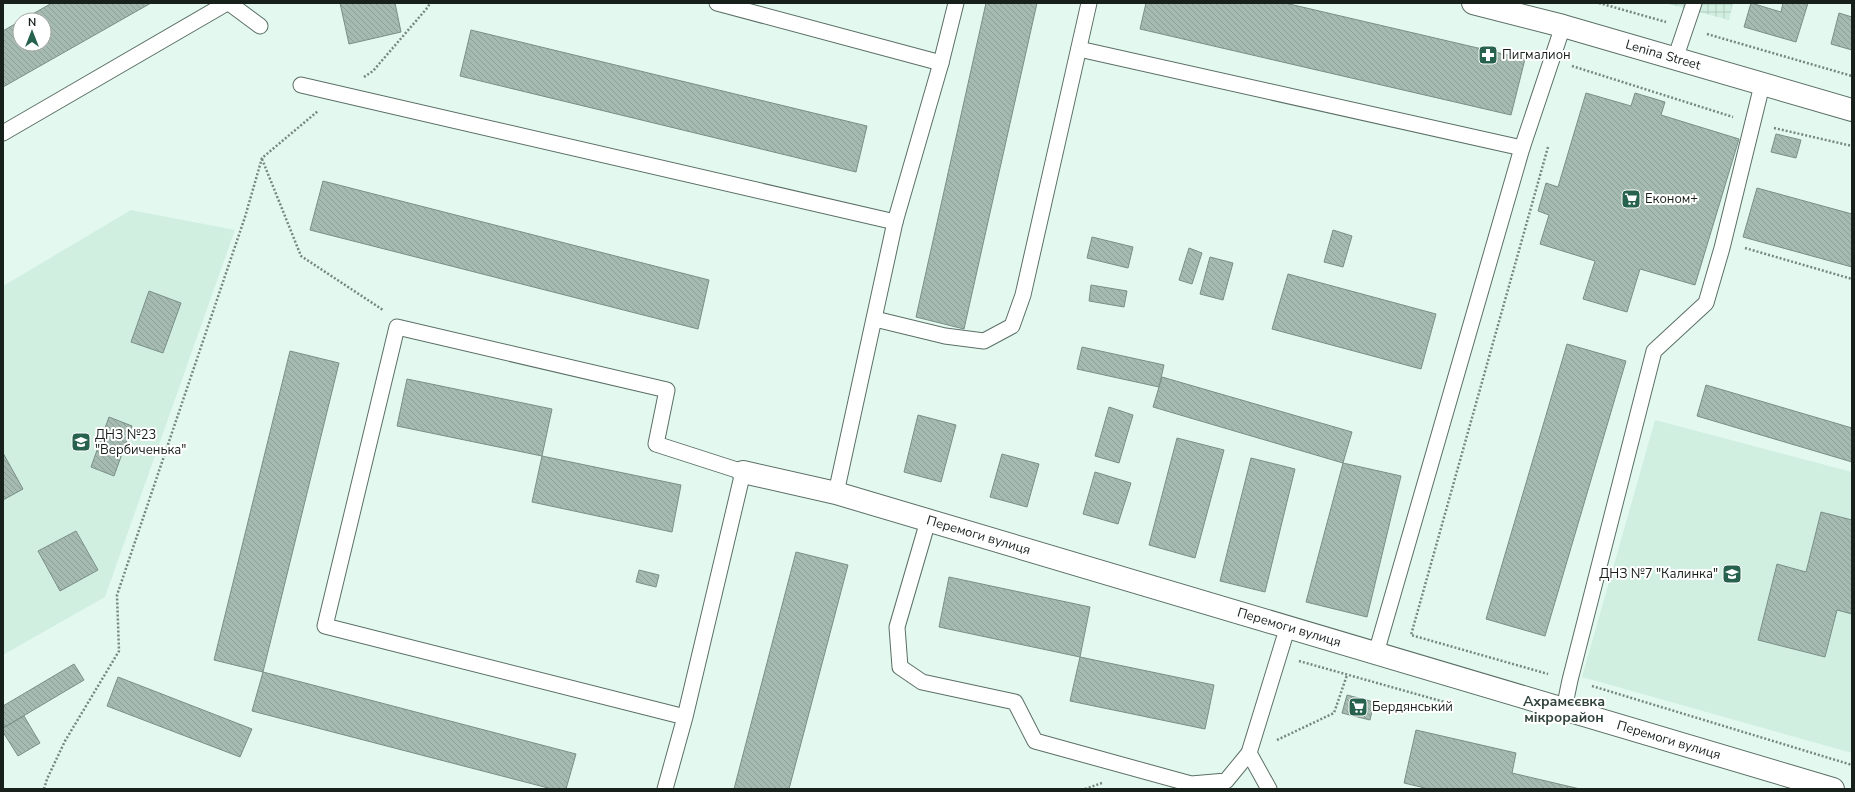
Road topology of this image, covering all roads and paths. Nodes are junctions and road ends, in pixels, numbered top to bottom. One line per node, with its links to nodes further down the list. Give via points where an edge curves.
1 (228, 3): 8 (lane); 20 (lane)
2 (717, 3): 13 (lane)
3 (956, 3): 13 (lane)
4 (1089, 3): 11 (lane)
5 (1472, 3): 9 (street, Lenina Street)
6 (1599, 3): 10 (path)
7 (1694, 3): 10 (lane)
8 (260, 26)
9 (1562, 26): 12 (street, Lenina Street); 23 (lane)
10 (1685, 27): 12 (lane); 15 (path)
11 (1079, 49): 23 (lane); 27 (lane, via 1022,295 1012,326 984,341 945,336)
12 (1675, 59): 17 (street, Lenina Street)
13 (941, 63): 24 (lane)
14 (1568, 72): 19 (path, via 1570,65)
15 (1852, 76)
16 (301, 85): 24 (lane)
17 (1762, 85): 18 (street, Lenina Street); 19 (lane)
18 (1852, 110)
19 (1752, 123): 22 (path); 25 (lane)
20 (3, 133)
21 (1550, 140): 35 (path, via 1411,635)
22 (1852, 146)
23 (1522, 148): 33 (lane)
24 (895, 222): 27 (lane)
25 (1723, 242): 26 (path); 35 (lane, via 1706,303 1654,351)
26 (1852, 278)
27 (875, 319): 30 (lane)
28 (415, 331): 29 (lane, via 667,390 656,444); 37 (lane, via 397,327 325,626); 40 (path, via 301,256 262,158 243,225 117,595 119,651 65,741)
29 (743, 472): 30 (street, Перемоги вулиця); 37 (lane)
30 (836, 493): 31 (street, Перемоги вулиця)
31 (928, 521): 32 (street, Перемоги вулиця); 38 (lane, via 897,627 900,667 922,682 1015,702 1035,741 1191,784 1226,781)
32 (1288, 626): 33 (street, Перемоги вулиця); 38 (lane)
33 (1376, 652): 36 (street, Перемоги вулиця)
34 (1347, 675): 38 (path, via 1334,713)
35 (1570, 680): 36 (lane); 39 (path)
36 (1564, 709): 43 (street, Перемоги вулиця)
37 (685, 717): 41 (lane)
38 (1249, 753): 42 (lane)
39 (1852, 765)
40 (44, 789)
41 (665, 789)
42 (1269, 789)
43 (1833, 789)

